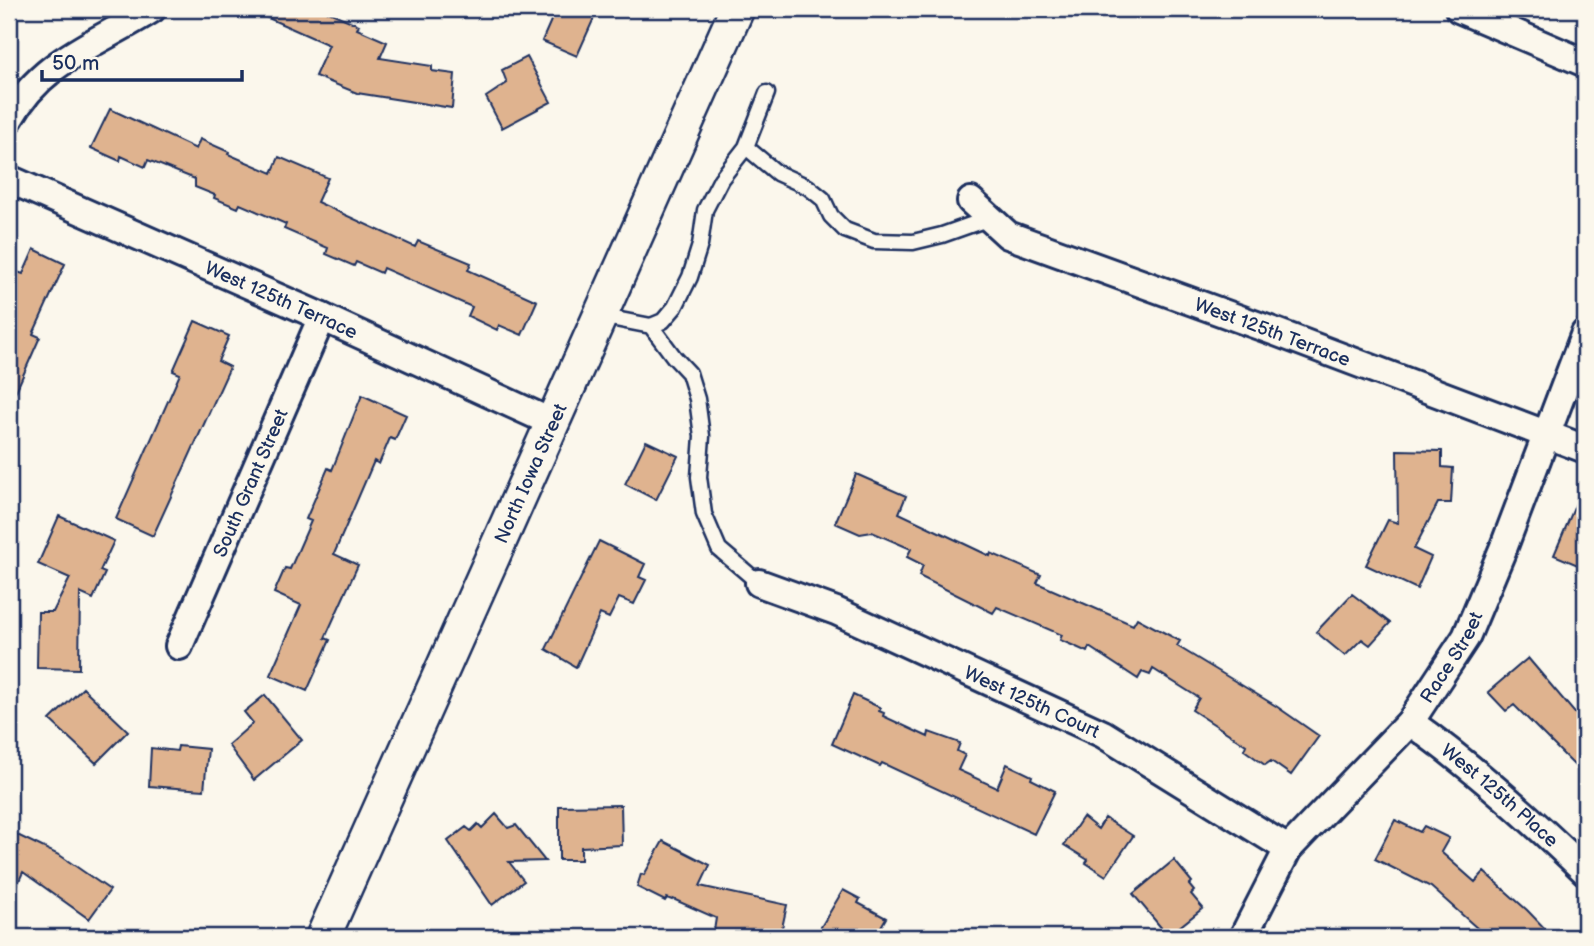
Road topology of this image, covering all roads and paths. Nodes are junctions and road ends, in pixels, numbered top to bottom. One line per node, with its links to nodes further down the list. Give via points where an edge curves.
1 (152, 9): 6 (street, via 62,59 34,82)
2 (737, 9): 10 (street, North Iowa Street)
3 (1459, 9): 4 (street)
4 (1585, 63)
5 (767, 93): 7 (lane)
6 (9, 119)
7 (746, 147): 9 (lane, via 777,173 823,199 845,230 874,241 913,242 942,234); 12 (lane, via 720,179 705,210 700,245 675,307 663,321)
8 (9, 179): 11 (street, West 125th Terrace)
9 (981, 209): 15 (street, West 125th Terrace, via 1008,235)
10 (599, 316): 12 (lane); 14 (street, North Iowa Street)
11 (322, 317): 14 (street, West 125th Terrace); 18 (street, South Grant Street)
12 (650, 326): 17 (lane, via 689,373 702,436 699,477 705,514 719,549)
13 (1585, 334): 15 (street, Race Street)
14 (551, 422): 22 (street, North Iowa Street)
15 (1546, 435): 16 (street, West 125th Terrace); 19 (street, Race Street, via 1466,637)
16 (1585, 449)
17 (760, 583): 20 (street, West 125th Court, via 836,611 1103,734)
18 (179, 646)
19 (1410, 722): 20 (street, Race Street); 21 (street, West 125th Place, via 1487,782)
20 (1288, 849): 23 (street, Race Street)
21 (1585, 871)
22 (323, 937)
23 (1243, 937)

